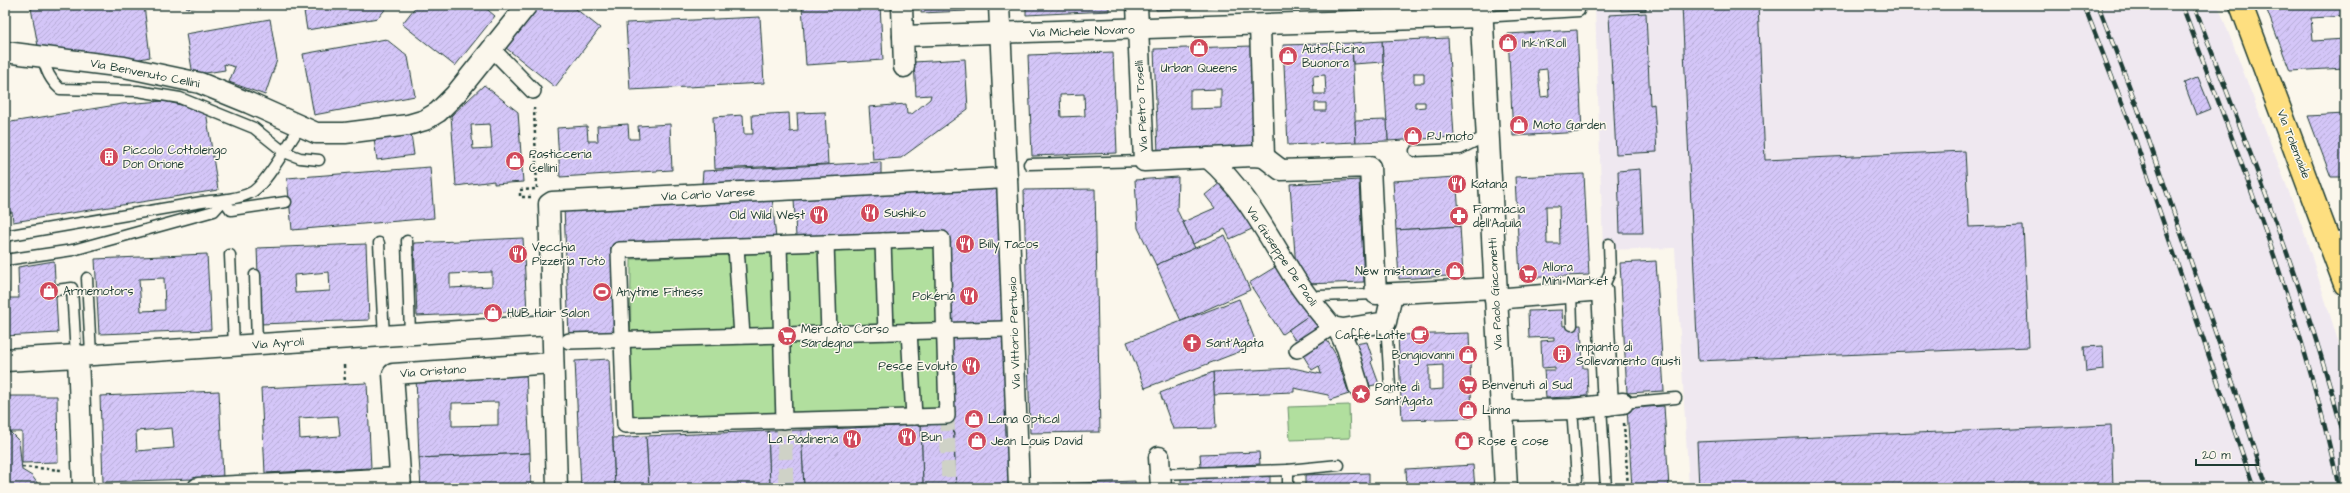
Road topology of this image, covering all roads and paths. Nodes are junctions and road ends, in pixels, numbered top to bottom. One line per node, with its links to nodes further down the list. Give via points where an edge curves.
1 (527, 5): 12 (street, Via Benvenuto Cellini)
2 (902, 5): 11 (street)
3 (999, 5): 10 (street)
4 (1137, 5): 9 (street, Via Pietro Toselli)
5 (2241, 5): 33 (main road, Via Tolemaide)
6 (1481, 11): 7 (lane); 8 (street, Via Michele Novaro); 18 (street, Via Paolo Giacometti)
7 (1579, 11)
8 (1260, 25): 9 (street, Via Michele Novaro); 21 (street)
9 (1137, 29): 10 (street, Via Michele Novaro); 24 (street, Via Pietro Toselli)
10 (1000, 33): 11 (street, Via Michele Novaro); 26 (street)
11 (903, 36): 15 (street)
12 (492, 49): 16 (street); 17 (street, Via Benvenuto Cellini, via 455,95 438,112 425,120 345,133 316,133)
13 (5, 52): 14 (street, Via Benvenuto Cellini)
14 (43, 56): 17 (street, Via Benvenuto Cellini, via 124,67 200,83); 20 (lane, via 53,83 60,89 138,91 180,98 254,128)
15 (904, 67)
16 (533, 91): 27 (path, via 537,189 520,190 520,197)
17 (300, 127): 20 (lane)
18 (1488, 134): 19 (lane, via 1460,149); 48 (street, Via Paolo Giacometti)
19 (1415, 151)
20 (284, 152): 23 (lane, via 300,158); 28 (lane, via 252,193)
21 (1264, 157): 22 (street, Via Pietro Toselli); 47 (street, via 1281,170 1370,166)
22 (1208, 158): 24 (street, Via Pietro Toselli); 53 (street, Via Giuseppe De Paoli, via 1224,172 1275,244 1301,288)
23 (319, 160)
24 (1144, 161): 25 (lane)
25 (1029, 164)
26 (1007, 178): 51 (street, Via Carlo Varese, via 552,202 548,204); 91 (street, Via Vittorio Pertusio)
27 (537, 197)
28 (224, 200): 29 (lane, via 231,210); 30 (lane); 40 (lane, via 214,211 73,250)
29 (286, 202)
30 (5, 236)
31 (407, 241): 59 (lane)
32 (883, 241): 35 (street); 56 (street, via 942,239); 57 (street)
33 (2338, 242): 43 (main road, Via Tolemaide)
34 (379, 243): 62 (lane)
35 (826, 243): 37 (street); 58 (street)
36 (1609, 244): 45 (lane, via 1610,272)
37 (779, 245): 38 (street); 60 (street)
38 (736, 247): 61 (street); 63 (street, via 619,250)
39 (230, 255): 66 (lane)
40 (5, 260)
41 (255, 275): 65 (lane)
42 (87, 278): 68 (lane)
43 (2345, 284)
44 (56, 290): 68 (lane, via 72,288)
45 (1602, 290): 46 (street, Via Giuseppe De Paoli); 76 (street)
46 (1571, 293): 48 (street, Via Giuseppe De Paoli); 52 (lane)
47 (1384, 294): 48 (street, Via Giuseppe De Paoli); 49 (lane, Via Giuseppe De Paoli); 50 (street)
48 (1495, 294): 78 (street, Via Paolo Giacometti)
49 (1319, 296)
50 (1386, 322): 53 (street); 73 (lane)
51 (551, 325): 59 (street, Via Ayroli); 70 (street, Via Carlo Varese)
52 (1572, 325)
53 (1335, 328): 67 (street); 74 (street, Via Giuseppe De Paoli, via 1347,348)
54 (1004, 329): 56 (street)
55 (909, 331): 56 (street); 57 (street); 79 (street)
56 (945, 331): 79 (street, via 947,416)
57 (886, 332): 58 (street)
58 (829, 333): 60 (street)
59 (410, 335): 62 (street, Via Ayroli)
60 (782, 335): 61 (street); 80 (street)
61 (742, 336): 63 (street)
62 (384, 337): 65 (street, Via Ayroli)
63 (621, 340): 64 (street); 80 (street, via 625,425)
64 (569, 341)
65 (257, 345): 66 (street, Via Ayroli)
66 (234, 346): 68 (street, Via Ayroli)
67 (1297, 350)
68 (82, 356): 69 (street, Via Ayroli); 88 (street)
69 (5, 360)
70 (553, 363): 87 (street, Via Oristano, via 393,374); 90 (street, Via Carlo Varese)
71 (344, 367): 72 (path)
72 (345, 384)
73 (1390, 387)
74 (1358, 388)
75 (1676, 398): 76 (lane)
76 (1611, 404): 77 (street); 94 (lane); 95 (path)
77 (1572, 409): 78 (street); 86 (lane)
78 (1500, 411): 93 (street, Via Paolo Giacometti)
79 (914, 418): 80 (street)
80 (784, 421)
81 (1339, 465): 84 (lane)
82 (22, 466): 83 (path)
83 (65, 470)
84 (1288, 470): 85 (lane); 92 (lane)
85 (1160, 473)
86 (1577, 479)
87 (400, 483): 89 (street, Via Oristano)
88 (83, 488)
89 (198, 488)
90 (557, 488)
91 (1019, 488)
92 (1288, 488)
93 (1506, 488)
94 (1606, 488)
95 (1628, 488)

